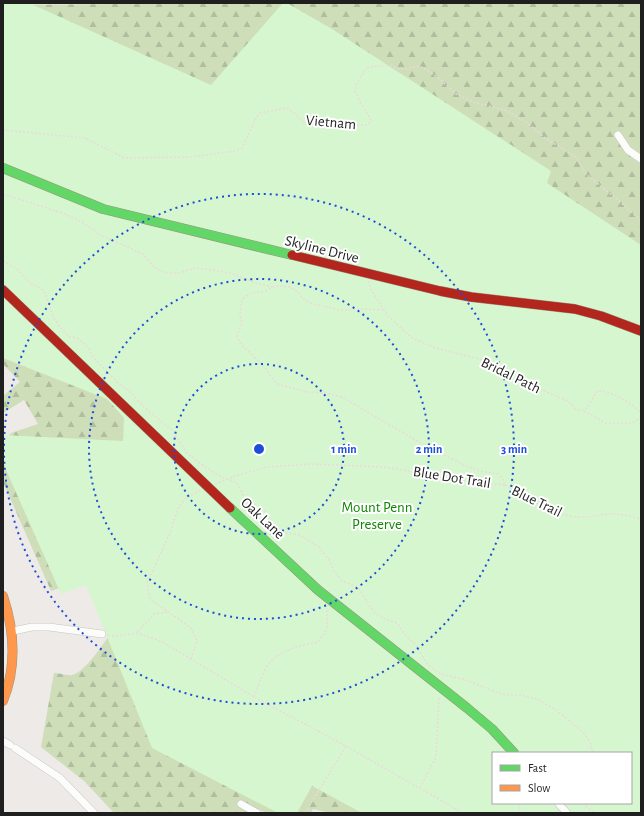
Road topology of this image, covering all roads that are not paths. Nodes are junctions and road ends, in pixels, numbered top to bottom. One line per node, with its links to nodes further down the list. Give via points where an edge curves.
1 (618, 135): 2 (street, via 628,150)
2 (641, 159)
3 (3, 168): 5 (street, Skyline Drive, via 103,209 471,298 575,309)
4 (3, 290): 11 (street, Oak Lane, via 318,590 492,729)
5 (641, 331)
6 (3, 596): 7 (street)
7 (13, 631): 8 (street, via 49,627); 9 (street, via 12,668)
8 (102, 634)
9 (3, 701)
10 (3, 741): 14 (street, via 60,778)
11 (513, 752)
12 (241, 804): 15 (street)
13 (559, 804): 16 (street)
14 (94, 813)
15 (257, 813)
16 (567, 813)

